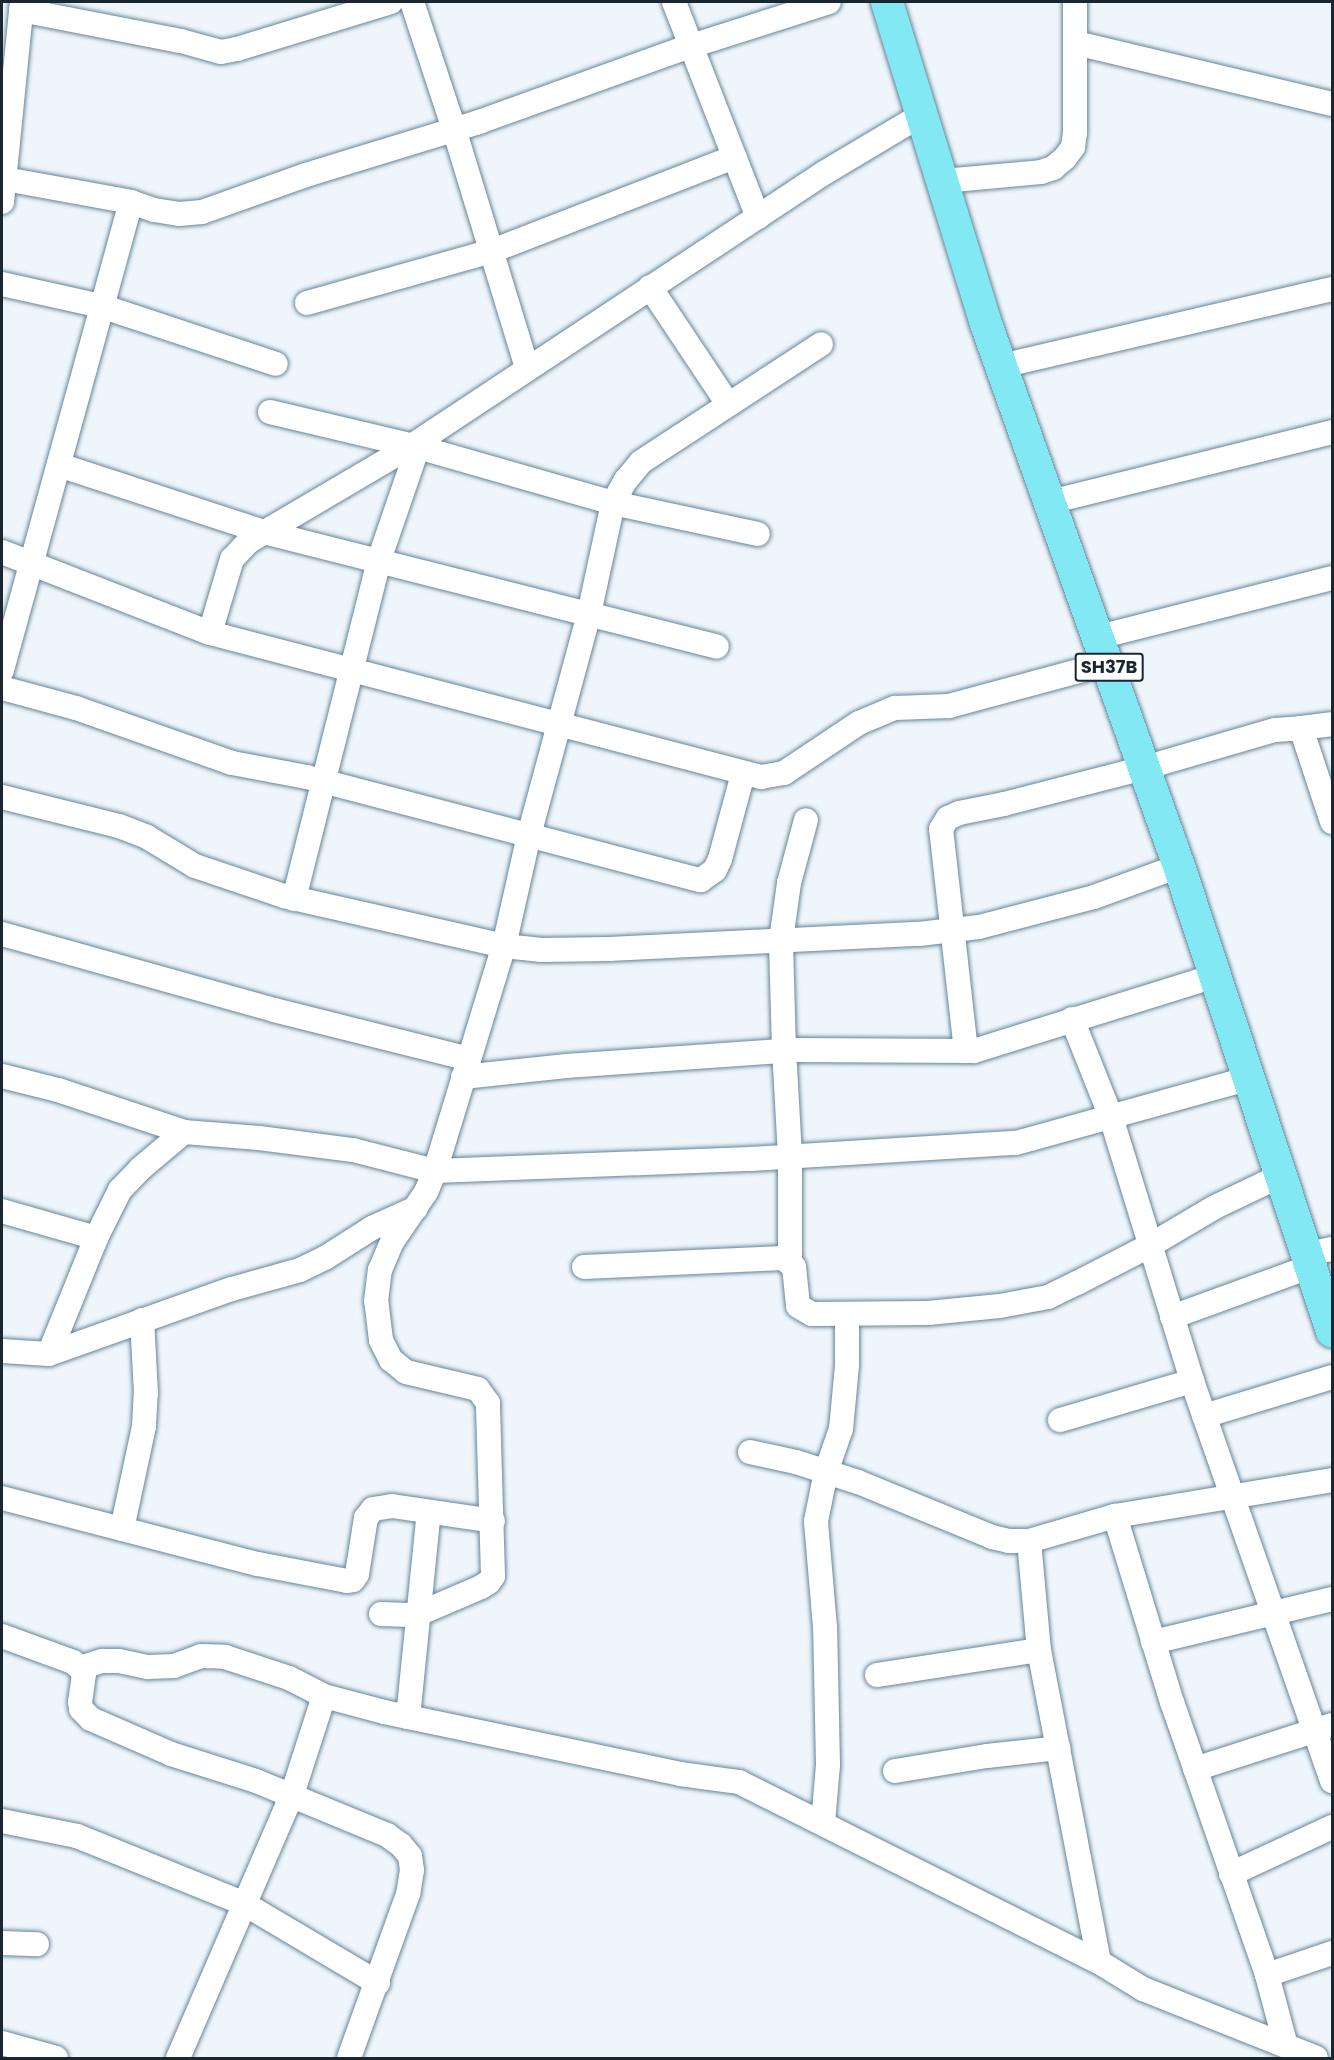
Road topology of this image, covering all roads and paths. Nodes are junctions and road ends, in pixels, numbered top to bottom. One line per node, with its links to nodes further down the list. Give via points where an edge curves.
1 (391, 2): 7 (street, via 221,52)
2 (412, 2): 12 (street)
3 (674, 2): 9 (street)
4 (830, 2): 9 (street)
5 (887, 2): 11 (main road, SH37B)
6 (1075, 2): 8 (street)
7 (21, 6): 15 (street)
8 (1076, 44): 10 (street); 14 (street, via 1075,132 1073,147 1065,158 1041,172)
9 (690, 46): 12 (street); 13 (street)
10 (1332, 104)
11 (923, 114): 14 (main road, SH37B); 17 (street)
12 (454, 129): 16 (street, via 202,212 179,214); 18 (street)
13 (734, 157): 17 (street); 18 (street)
14 (943, 181): 26 (main road, SH37B)
15 (3, 190): 16 (street)
16 (131, 202): 23 (street)
17 (758, 217): 20 (street)
18 (492, 251): 22 (street); 27 (street)
19 (2, 284): 23 (street)
20 (650, 287): 27 (street); 28 (street)
21 (1332, 289): 26 (street)
22 (307, 303)
23 (100, 306): 25 (street); 32 (street)
24 (820, 344): 28 (street)
25 (276, 364)
26 (1001, 366): 33 (main road, SH37B)
27 (527, 368): 31 (street)
28 (728, 404): 34 (street, via 641,462)
29 (270, 412): 31 (street)
30 (1332, 432): 33 (street)
31 (414, 446): 34 (street); 35 (street); 38 (street)
32 (59, 465): 35 (street); 39 (street)
33 (1050, 502): 44 (main road, SH37B)
34 (613, 503): 36 (street); 41 (street)
35 (264, 532): 38 (street); 42 (street, via 232,559)
36 (758, 534)
37 (2, 552): 39 (street)
38 (379, 560): 41 (street); 46 (street)
39 (32, 566): 42 (street); 45 (street)
40 (1332, 578): 44 (street)
41 (589, 614): 43 (street); 49 (street)
42 (210, 633): 46 (street)
43 (717, 647)
44 (1103, 650): 51 (main road, SH37B); 52 (street, via 949,706 895,708 859,723 784,773 761,777)
45 (2, 670)
46 (350, 672): 49 (street); 53 (street)
47 (2, 688): 53 (street, via 76,708 232,763)
48 (1332, 724): 50 (street)
49 (557, 726): 52 (street); 57 (street)
50 (1301, 728): 51 (street, via 1275,730); 56 (street)
51 (1144, 768): 58 (main road, SH37B); 60 (street, via 948,818 942,829)
52 (743, 774): 57 (street, via 720,859 715,870 701,880)
53 (324, 782): 57 (street); 59 (street)
54 (2, 797): 59 (street, via 119,826 147,837 195,866)
55 (806, 820): 62 (street, via 789,883)
56 (1332, 822)
57 (529, 835): 63 (street)
58 (1179, 866): 60 (street, via 1094,897); 64 (main road, SH37B)
59 (294, 899): 63 (street)
60 (954, 930): 62 (street); 67 (street)
61 (2, 934): 68 (street)
62 (781, 940): 63 (street, via 609,950); 66 (street)
63 (504, 946): 68 (street)
64 (1215, 976): 65 (street); 70 (main road, SH37B)
65 (1072, 1019): 67 (street); 71 (street)
66 (784, 1050): 67 (street); 68 (street, via 566,1066); 73 (street)
67 (966, 1051)
68 (466, 1068): 74 (street)
69 (2, 1076): 72 (street, via 58,1090)
70 (1247, 1079): 71 (street); 75 (main road, SH37B)
71 (1111, 1117): 73 (street, via 1016,1143); 79 (street)
72 (184, 1132): 74 (street, via 353,1150); 78 (street, via 120,1190)
73 (790, 1156): 74 (street); 81 (street)
74 (435, 1171): 76 (street)
75 (1280, 1176): 79 (street, via 1215,1207); 80 (main road, SH37B)
76 (416, 1208): 85 (street, via 372,1228 300,1270); 100 (street, via 392,1242 380,1270 376,1301 381,1340 391,1360 406,1372 470,1385 484,1394 488,1403)
77 (2, 1211): 78 (street)
78 (96, 1238): 88 (street)
79 (1149, 1246): 83 (street, via 1048,1297 1027,1303); 84 (street)
80 (1318, 1256): 84 (street); 86 (main road, SH37B)
81 (790, 1262): 82 (street, via 783,1258); 83 (street, via 794,1267 798,1306 803,1311)
82 (585, 1267)
83 (847, 1315): 94 (street, via 841,1429)
84 (1172, 1317): 90 (street)
85 (142, 1320): 88 (street); 101 (street, via 144,1426)
86 (1332, 1332)
87 (2, 1351): 88 (street)
88 (49, 1354)
89 (1332, 1377): 91 (street)
90 (1192, 1381): 91 (street); 92 (street)
91 (1204, 1416): 96 (street)
92 (1060, 1420)
93 (750, 1452): 94 (street, via 796,1461)
94 (826, 1472): 102 (street, via 992,1537); 121 (street, via 816,1521 826,1639 828,1766)
95 (1332, 1480): 96 (street)
96 (1233, 1497): 99 (street); 104 (street)
97 (2, 1498): 101 (street)
98 (429, 1512): 100 (street); 101 (street, via 392,1506 373,1509 366,1518 357,1574 346,1581 258,1564); 106 (street)
99 (1115, 1516): 102 (street); 108 (street)
100 (493, 1521): 106 (street, via 495,1567 489,1582)
101 (122, 1529)
102 (1029, 1541): 109 (street)
103 (1332, 1599): 104 (street)
104 (1275, 1613): 108 (street); 114 (street)
105 (381, 1614): 106 (street)
106 (416, 1615): 113 (street)
107 (2, 1636): 110 (street)
108 (1154, 1642): 116 (street)
109 (1039, 1650): 111 (street); 115 (street)
110 (80, 1668): 112 (street, via 102,1661 148,1667 174,1666 201,1656 225,1657 290,1678); 119 (street, via 84,1674 81,1709 91,1719 171,1754)
111 (877, 1676)
112 (324, 1696): 113 (street); 119 (street)
113 (408, 1717): 121 (street, via 680,1774 739,1782)
114 (1324, 1728): 116 (street); 118 (street)
115 (1059, 1748): 117 (street); 128 (street)
116 (1195, 1769): 123 (street)
117 (895, 1771)
118 (1332, 1781)
119 (292, 1795): 124 (street); 130 (street, via 387,1836 410,1856 408,1894)
120 (2, 1821): 124 (street, via 77,1836)
121 (823, 1823): 128 (street)
122 (1332, 1827): 123 (street)
123 (1231, 1874): 129 (street)
124 (243, 1903): 130 (street); 134 (street, via 230,1943)
125 (2, 1943): 126 (street)
126 (37, 1944)
127 (1332, 1953): 129 (street)
128 (1099, 1962): 132 (street, via 1143,1989)
129 (1267, 1976): 132 (street)
130 (378, 1983): 135 (street)
131 (2, 2043): 133 (street)
132 (1286, 2046): 136 (street)
133 (56, 2058)
134 (178, 2058)
135 (349, 2058)
136 (1316, 2058)

